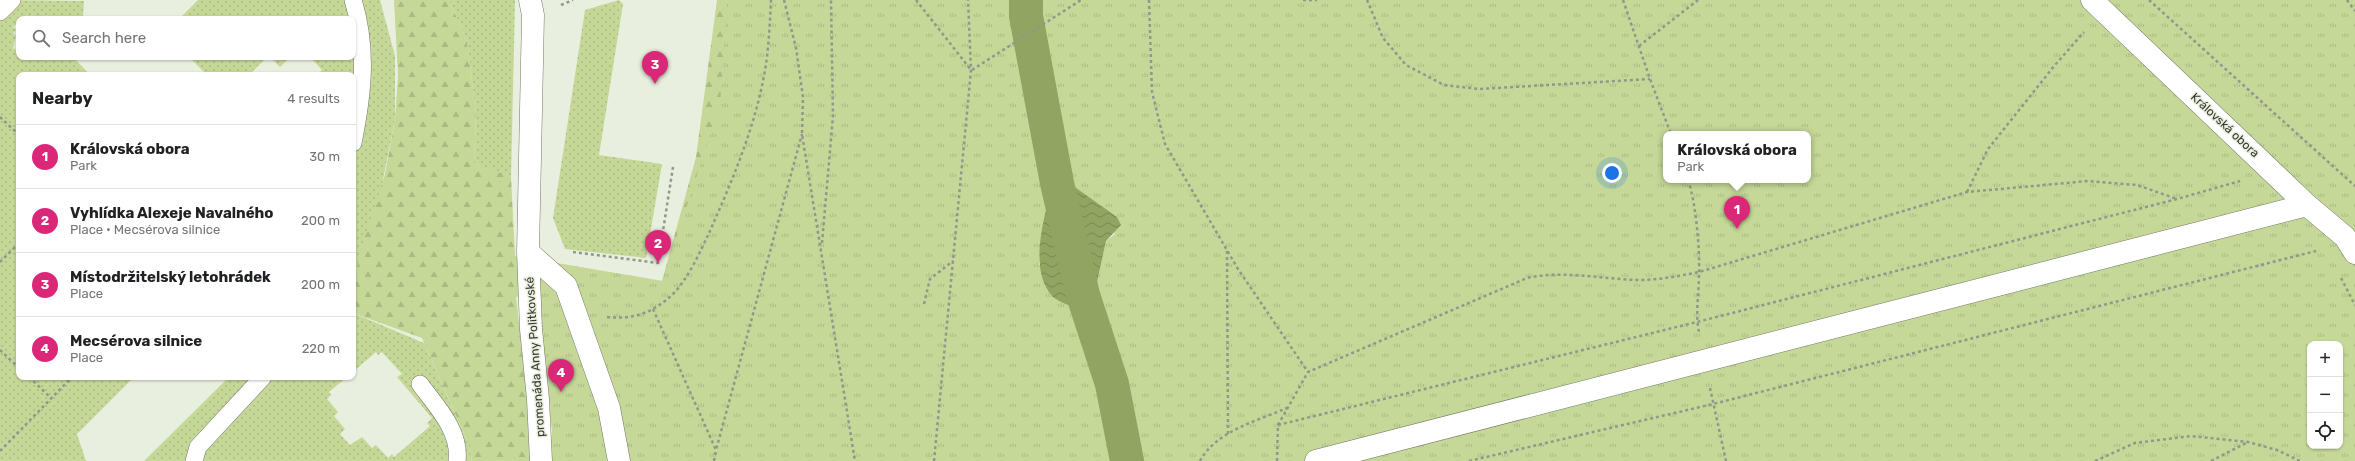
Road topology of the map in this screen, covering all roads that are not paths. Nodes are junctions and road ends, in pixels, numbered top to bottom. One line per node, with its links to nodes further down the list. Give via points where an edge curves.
1 (12, 0): 5 (lane)
2 (353, 0): 6 (lane, via 363,48 363,88)
3 (530, 0): 8 (street, promenáda Anny Politkovské, via 533,15)
4 (2098, 5): 7 (street, Královská obora)
5 (0, 12)
6 (356, 126)
7 (2308, 205): 9 (street, Královská obora, via 2345,237); 16 (street)
8 (528, 250): 14 (street, promenáda Anny Politkovské); 15 (street, via 566,286 609,408)
9 (2355, 253)
10 (261, 380): 12 (lane, via 198,447)
11 (420, 384): 13 (lane, via 447,421 456,443)
12 (194, 461)
13 (457, 461)
14 (540, 461)
15 (619, 461)
16 (1316, 461)

